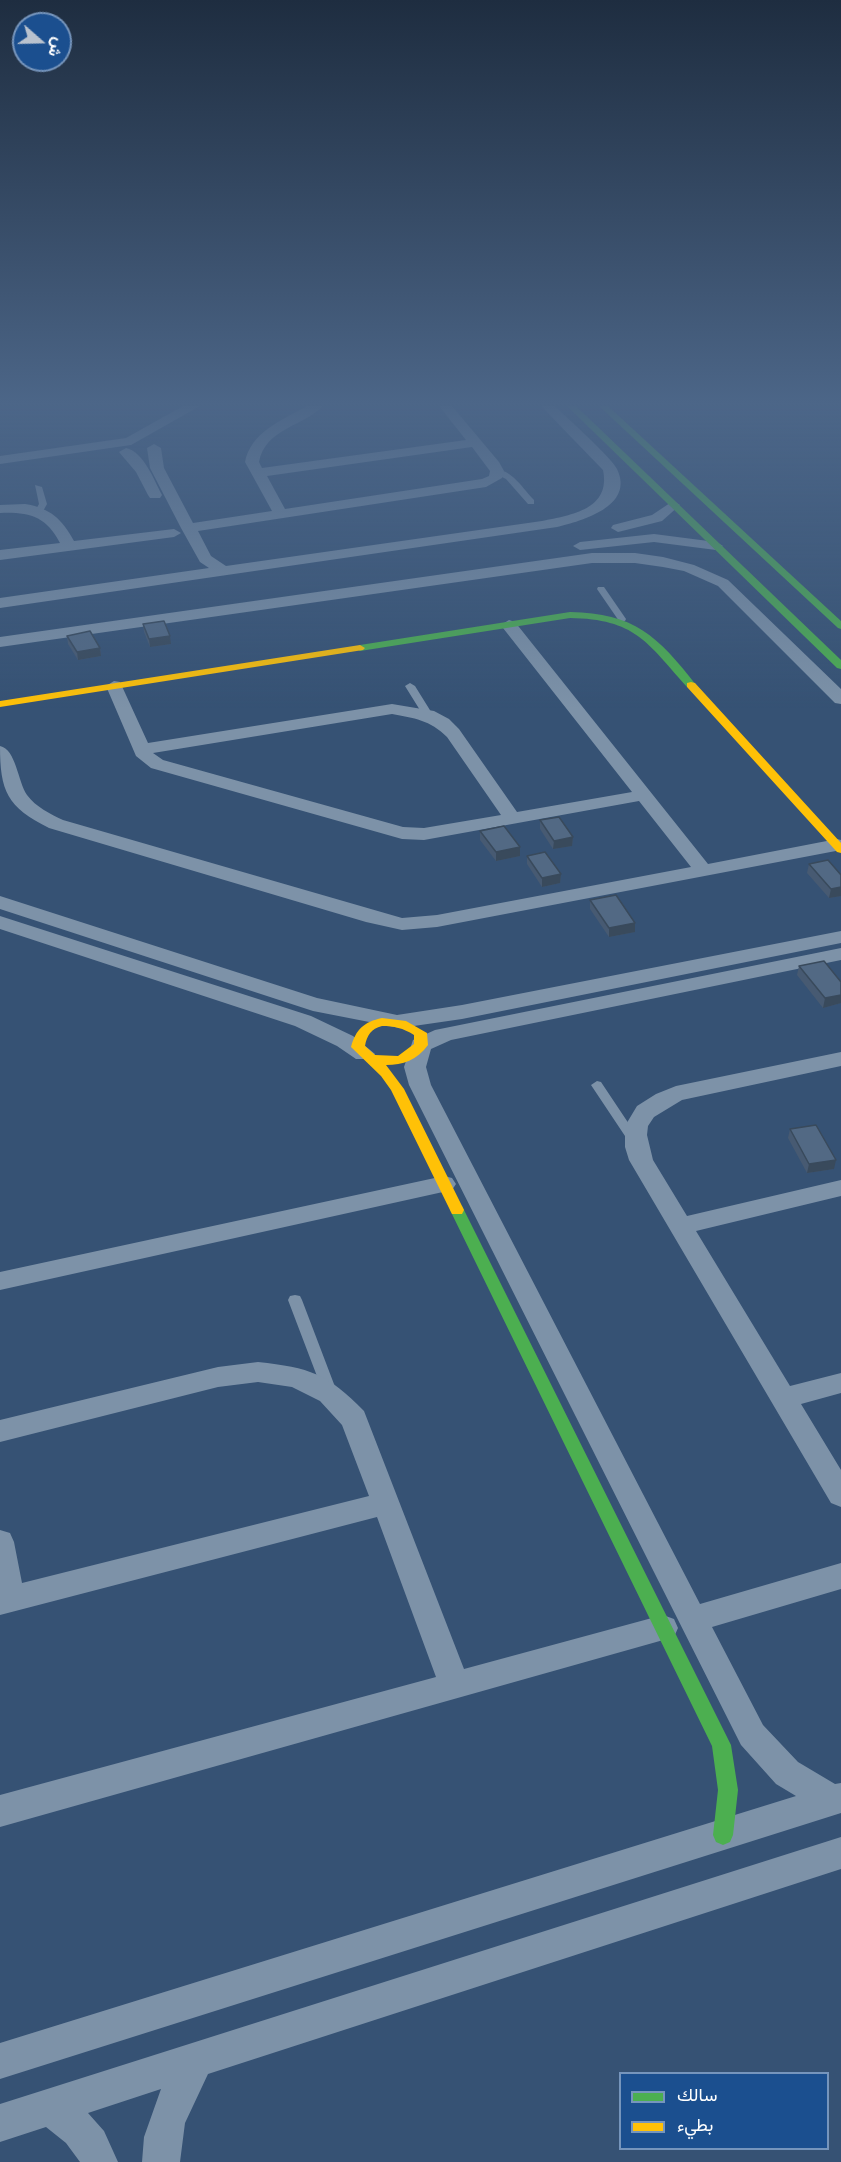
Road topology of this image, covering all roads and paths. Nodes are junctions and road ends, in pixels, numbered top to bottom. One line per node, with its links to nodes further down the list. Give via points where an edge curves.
1 (41, 507): 11 (lane)
2 (166, 507): 13 (street)
3 (172, 507): 13 (street)
4 (277, 507): 12 (street)
5 (332, 507): 12 (street)
6 (598, 507): 14 (street, via 558,523)
7 (671, 507): 14 (street, via 643,524)
8 (675, 507): 16 (street)
9 (712, 507): 26 (street)
10 (0, 509): 11 (street)
11 (39, 511): 15 (street, via 58,524)
12 (281, 514): 13 (street)
13 (181, 530): 15 (street); 18 (street, via 205,559); 19 (street, via 190,567)
14 (471, 542): 18 (street); 23 (street)
15 (69, 546): 17 (street)
16 (716, 546): 22 (street, via 675,539 633,538 258,589); 29 (street)
17 (0, 555)
18 (224, 571): 19 (street)
19 (183, 577): 21 (street)
20 (602, 589): 24 (lane)
21 (0, 603)
22 (163, 612): 27 (street); 28 (street); 32 (street, via 592,558 649,560 696,571 732,589)
23 (0, 617)
24 (622, 619): 25 (street, via 588,614); 39 (street, via 646,635)
25 (509, 625): 30 (street); 37 (street)
26 (841, 626)
27 (0, 630)
28 (0, 642)
29 (841, 666)
30 (114, 686): 33 (street); 35 (street)
31 (410, 686): 34 (lane)
32 (841, 699)
33 (0, 704)
34 (428, 715): 35 (street, via 392,709 366,711); 38 (street, via 453,733)
35 (142, 750): 38 (street, via 150,760 165,766 402,833 424,834)
36 (0, 751): 40 (street, via 19,800 56,824 384,921 437,921)
37 (644, 795): 38 (street); 40 (street)
38 (513, 819)
39 (839, 848): 40 (street)
40 (704, 870)
41 (0, 902): 45 (street, via 313,1004)
42 (0, 922): 47 (street, via 303,1021)
43 (841, 937): 45 (street, via 462,1012)
44 (841, 954): 46 (street, via 456,1031)
45 (395, 1021): 46 (street, via 420,1033); 47 (street, via 369,1025 361,1031 358,1047)
46 (421, 1047): 47 (street, via 414,1055 393,1062); 65 (street, via 415,1067 420,1085)
47 (368, 1056): 51 (street, via 397,1089)
48 (841, 1059): 50 (street, via 676,1094 652,1104 637,1120)
49 (597, 1085): 50 (lane)
50 (633, 1140): 53 (street)
51 (444, 1184): 54 (street); 66 (street)
52 (841, 1188): 53 (street)
53 (681, 1226): 58 (street)
54 (0, 1281)
55 (295, 1300): 57 (lane)
56 (841, 1383): 58 (street)
57 (330, 1394): 59 (street, via 297,1377 258,1372 218,1377); 61 (street, via 354,1419)
58 (783, 1398): 60 (street)
59 (0, 1431)
60 (841, 1495)
61 (386, 1503): 64 (street); 67 (street)
62 (0, 1542): 64 (street)
63 (841, 1576): 65 (street)
64 (5, 1601)
65 (693, 1619): 68 (street, via 752,1734 787,1773)
66 (663, 1628): 67 (street); 70 (street, via 721,1745 727,1767 729,1813)
67 (454, 1686): 69 (street)
68 (837, 1799): 70 (street)
69 (0, 1811)
70 (723, 1835): 72 (street)
71 (841, 1853): 73 (street)
72 (0, 2061)
73 (195, 2062): 74 (street); 77 (street, via 166,2123)
74 (50, 2108): 75 (street); 76 (street, via 75,2122 93,2146)
75 (0, 2123)
76 (99, 2162)
77 (161, 2162)

